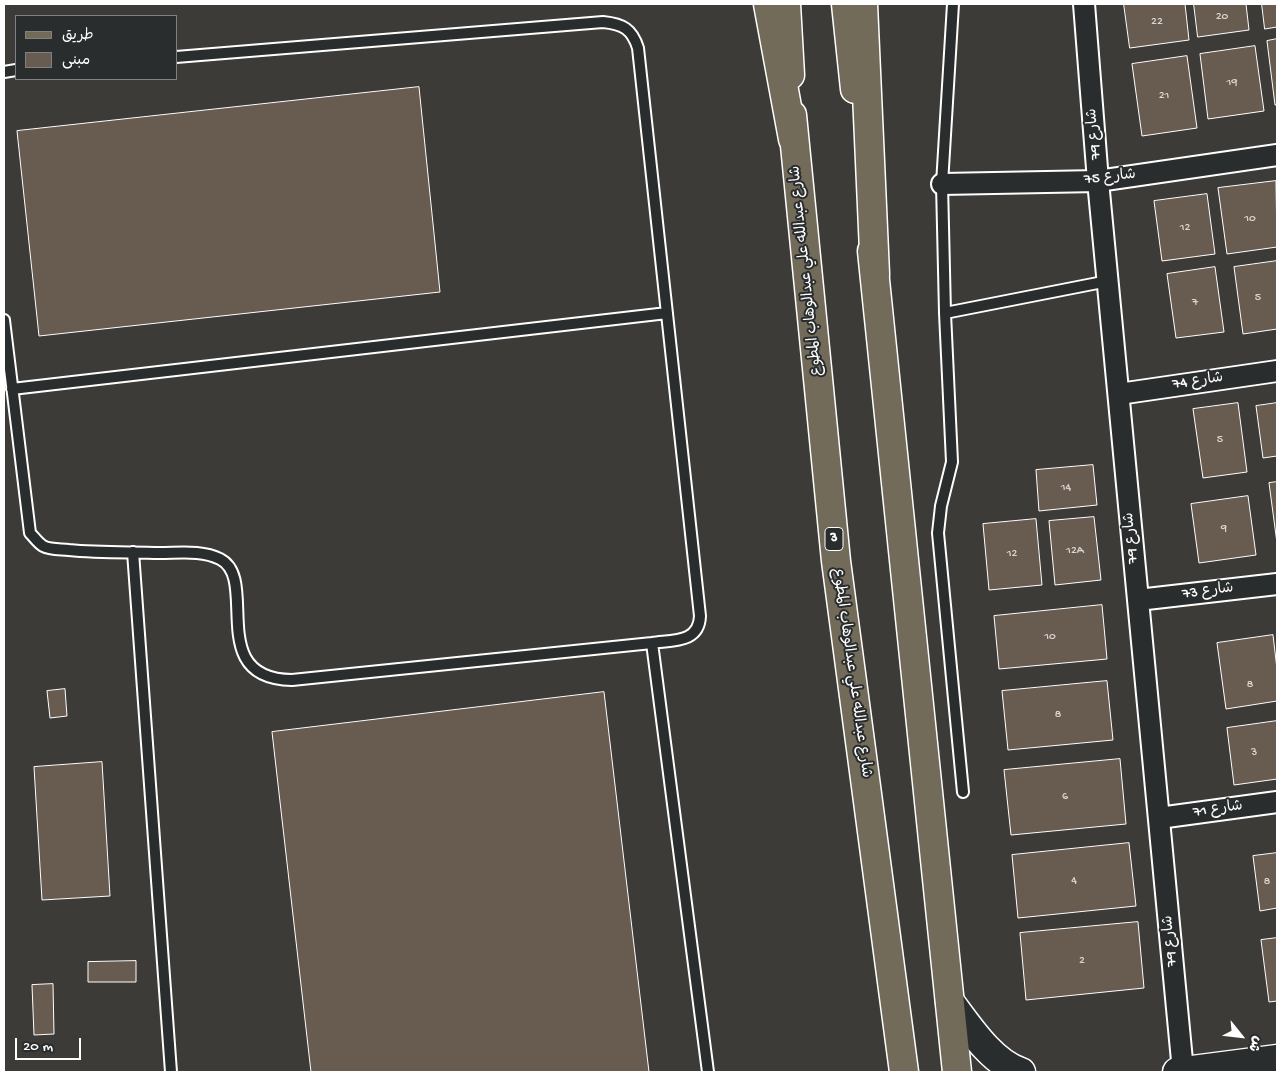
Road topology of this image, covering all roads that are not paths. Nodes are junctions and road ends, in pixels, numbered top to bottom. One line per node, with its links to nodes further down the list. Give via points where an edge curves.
1 (768, 4): 8 (main road)
2 (786, 4): 8 (main road, شارع عبدالله علي عبدالوهاب المطوع / 3)
3 (846, 4): 12 (main road)
4 (863, 4): 12 (main road)
5 (953, 4): 11 (lane)
6 (1084, 4): 10 (street, شارع 79)
7 (178, 57): 15 (lane, via 603,22 628,28 638,48)
8 (793, 139): 31 (main road, شارع عبدالله علي عبدالوهاب المطوع / 3, via 836,561)
9 (1277, 156): 10 (street, شارع 75)
10 (1098, 181): 11 (street, شارع 75); 13 (street, شارع 79)
11 (942, 184): 14 (lane)
12 (875, 274): 27 (main road)
13 (1108, 281): 14 (lane); 19 (street, شارع 79)
14 (944, 312): 24 (lane, via 952,462 940,506 938,533)
15 (667, 313): 18 (lane); 23 (lane, via 700,625 688,638)
16 (4, 320): 18 (lane)
17 (1277, 371): 19 (street, شارع 74)
18 (12, 389): 20 (lane, via 30,533 44,547)
19 (1119, 394): 22 (street, شارع 79)
20 (133, 552): 23 (lane, via 194,553 226,563 234,582 242,649 255,668 278,680); 29 (lane)
21 (1277, 584): 22 (street, شارع 73)
22 (1138, 600): 26 (street, شارع 79)
23 (652, 643): 30 (lane)
24 (963, 792)
25 (1277, 802): 26 (street, شارع 71)
26 (1159, 818): 34 (street, شارع 79)
27 (950, 1002): 32 (main road); 33 (street, via 984,1046)
28 (1277, 1059): 34 (street)
29 (171, 1072)
30 (708, 1072)
31 (904, 1072)
32 (957, 1072)
33 (1021, 1072)
34 (1180, 1072)

